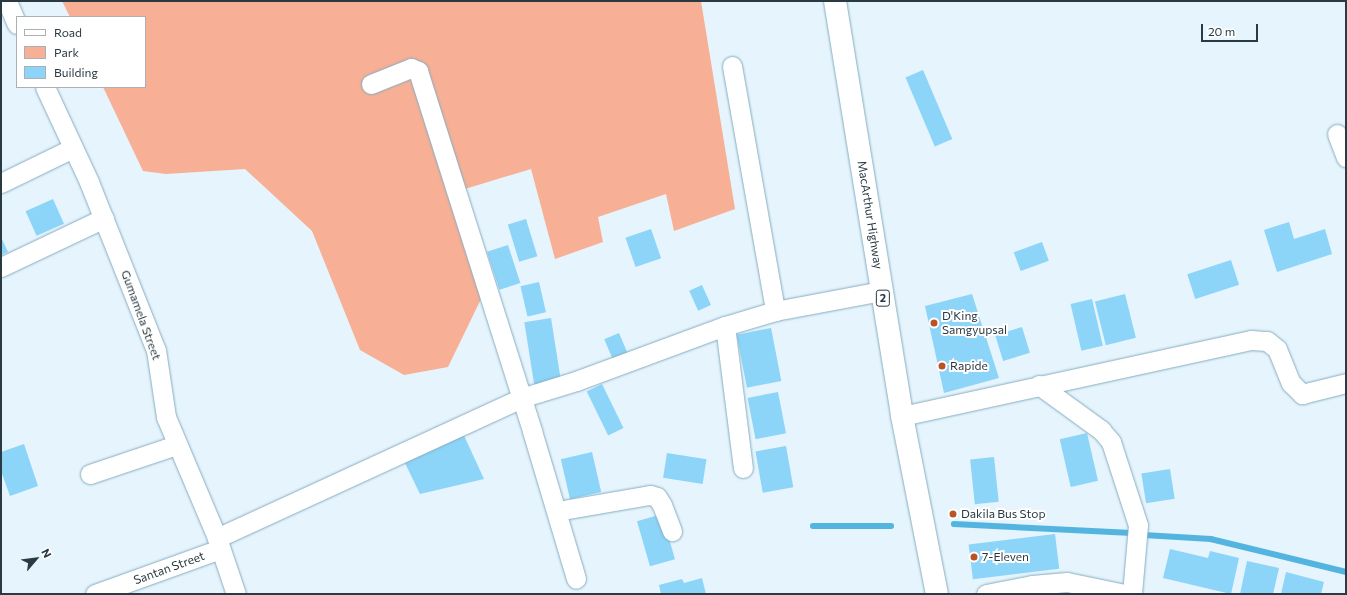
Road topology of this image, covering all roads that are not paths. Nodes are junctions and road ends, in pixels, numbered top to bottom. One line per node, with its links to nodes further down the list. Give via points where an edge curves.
1 (7, 1): 3 (street)
2 (835, 1): 13 (highway, MacArthur Highway / 2)
3 (16, 22)
4 (732, 66): 14 (street)
5 (371, 84): 18 (street, via 411,68 418,71)
6 (45, 88): 8 (street, Gumamela Street)
7 (1337, 134): 9 (street)
8 (73, 148): 10 (street); 11 (street, Gumamela Street)
9 (1346, 157)
10 (1, 183)
11 (104, 218): 12 (street); 20 (street, Gumamela Street, via 156,350 166,417)
12 (1, 267)
13 (882, 291): 14 (street, Santan Street); 19 (highway, MacArthur Highway / 2)
14 (775, 311): 15 (street, Santan Street)
15 (725, 326): 18 (street, Santan Street, via 576,382); 21 (street)
16 (1346, 383): 17 (street, via 1302,394 1291,383 1277,349 1267,341 1250,340)
17 (1039, 385): 19 (street); 32 (street, via 1101,430 1112,442 1138,526)
18 (521, 398): 23 (street); 25 (street, Santan Street)
19 (902, 416): 29 (highway, MacArthur Highway / 2)
20 (176, 445): 22 (street); 25 (street, Gumamela Street)
21 (743, 468)
22 (90, 474)
23 (557, 511): 24 (street, via 650,495 657,497 662,505); 26 (street)
24 (672, 531)
25 (218, 544): 27 (street, Santan Street); 28 (street, Gumamela Street)
26 (576, 579)
27 (95, 594)
28 (236, 594)
29 (937, 594)
30 (986, 594): 31 (street, via 1032,585 1067,582)
31 (1125, 594)
32 (1132, 594)

